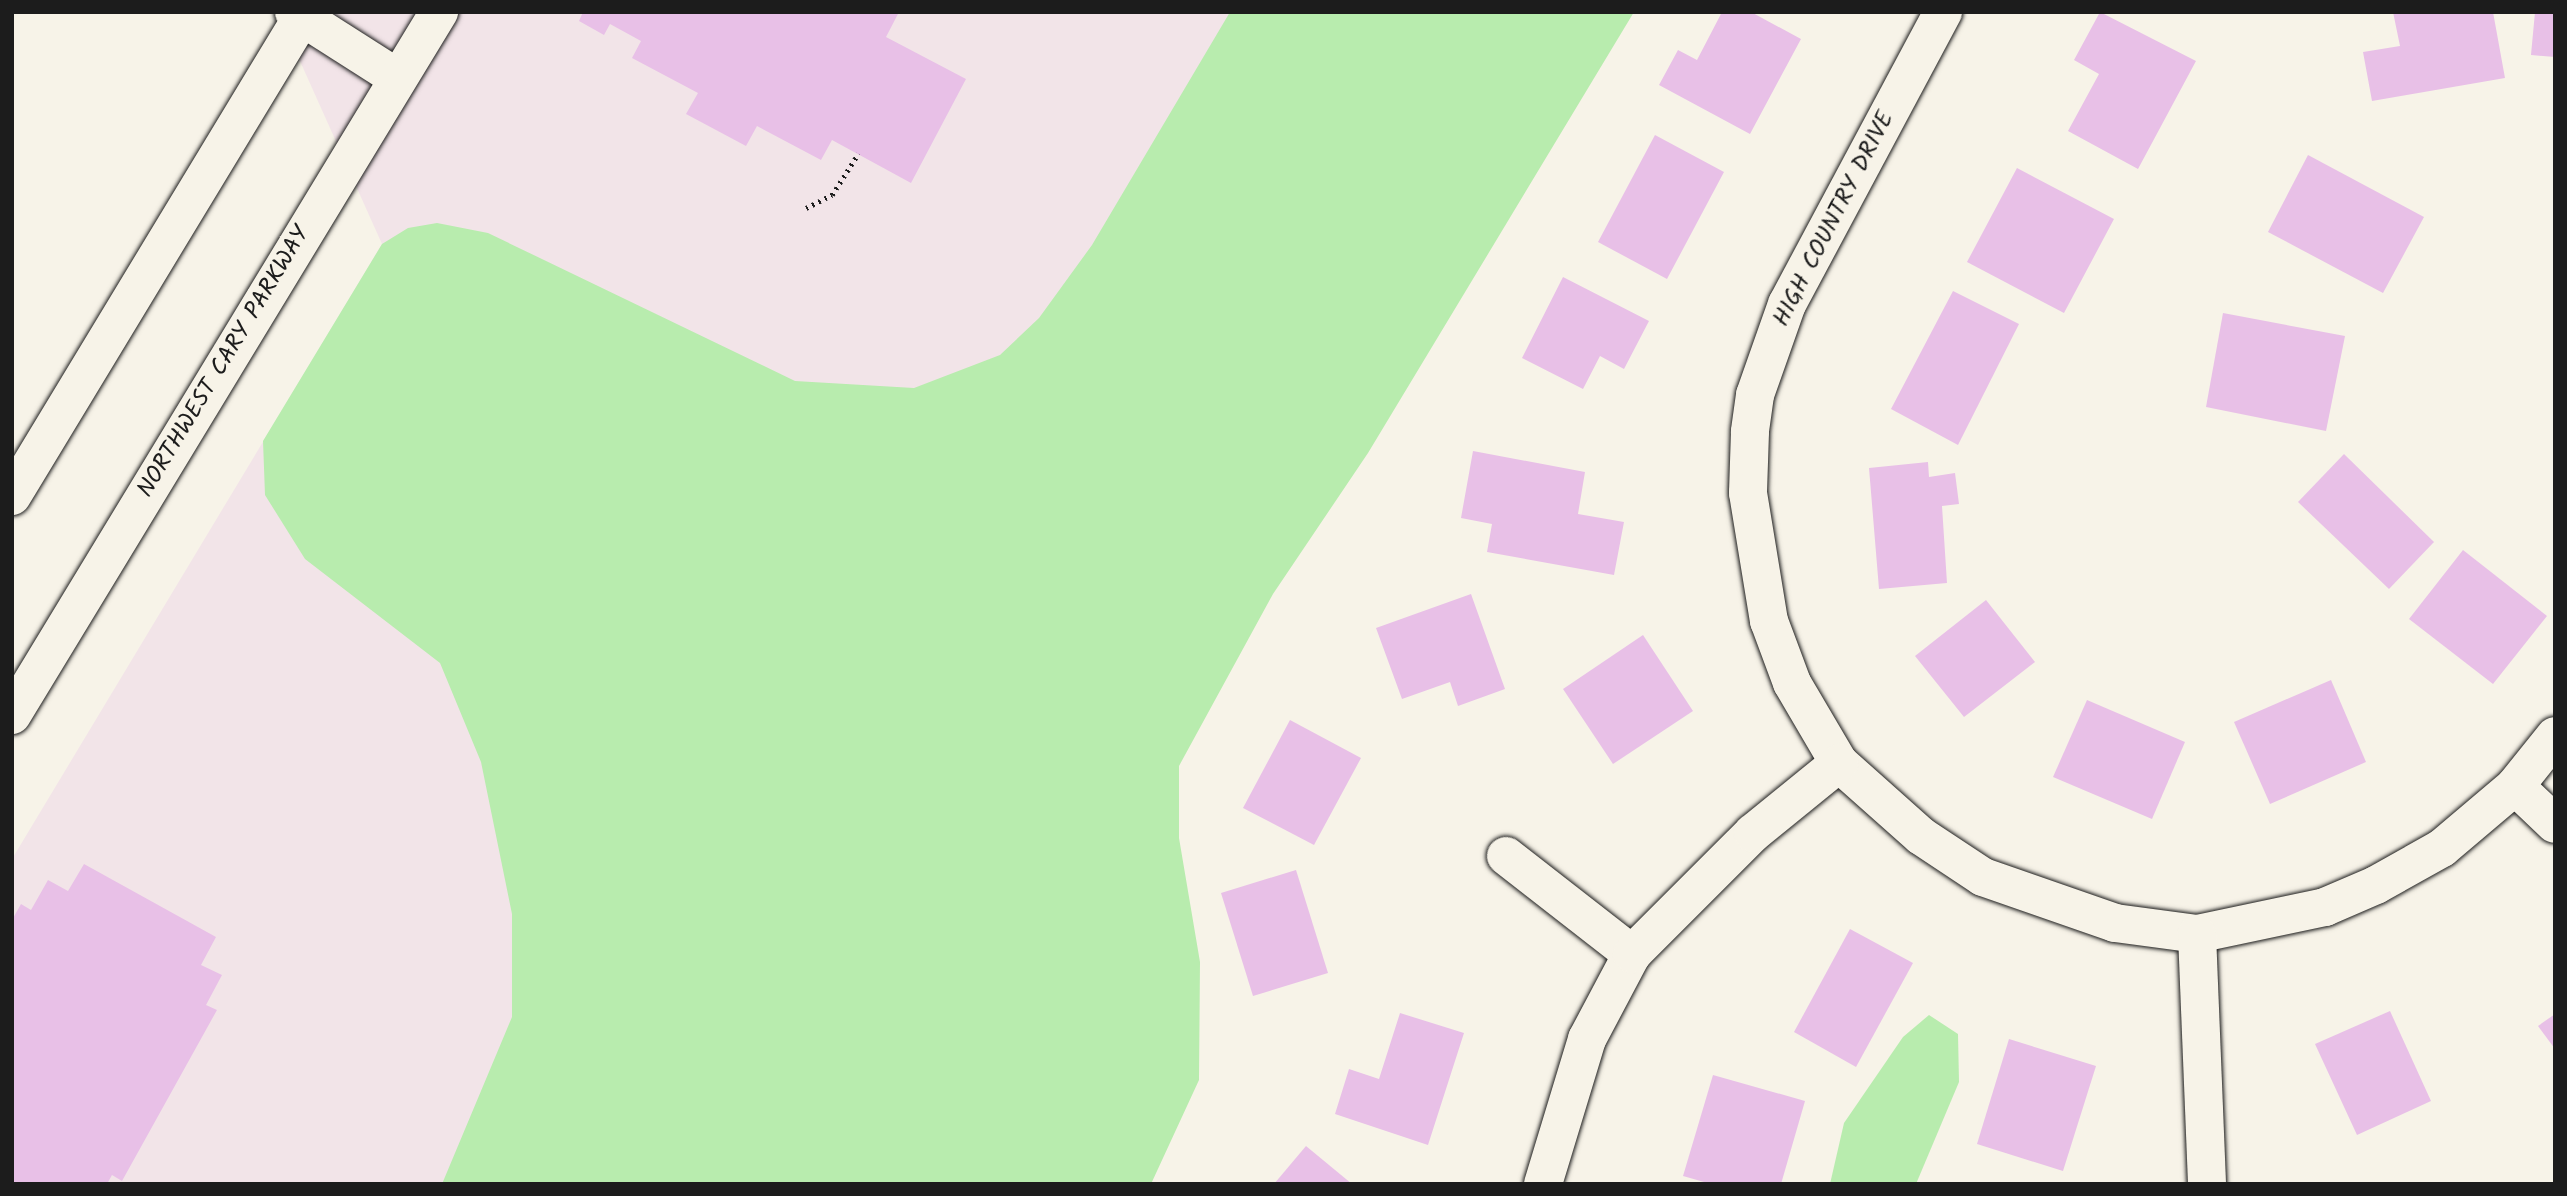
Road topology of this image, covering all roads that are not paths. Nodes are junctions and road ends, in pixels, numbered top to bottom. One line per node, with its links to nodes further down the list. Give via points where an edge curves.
1 (439, 12): 4 (street, NORTHWEST CARY PARKWAY)
2 (1943, 12): 8 (street, HIGH COUNTRY DRIVE, via 1787,304 1752,419 1748,493 1769,621 1792,683)
3 (300, 14): 4 (street); 5 (street)
4 (396, 77): 6 (street, NORTHWEST CARY PARKWAY)
5 (12, 496)
6 (12, 715)
7 (2555, 736): 9 (street, HIGH COUNTRY DRIVE)
8 (1839, 763): 12 (street, HIGH COUNTRY DRIVE, via 1920,836 1983,877 2115,923); 13 (street, via 1689,892)
9 (2515, 786): 10 (street); 12 (street, HIGH COUNTRY DRIVE, via 2442,848 2376,885 2325,907)
10 (2555, 824)
11 (1506, 856): 13 (street)
12 (2197, 934): 15 (street)
13 (1632, 954): 14 (street, via 1587,1040)
14 (1543, 1184)
15 (2207, 1184)

